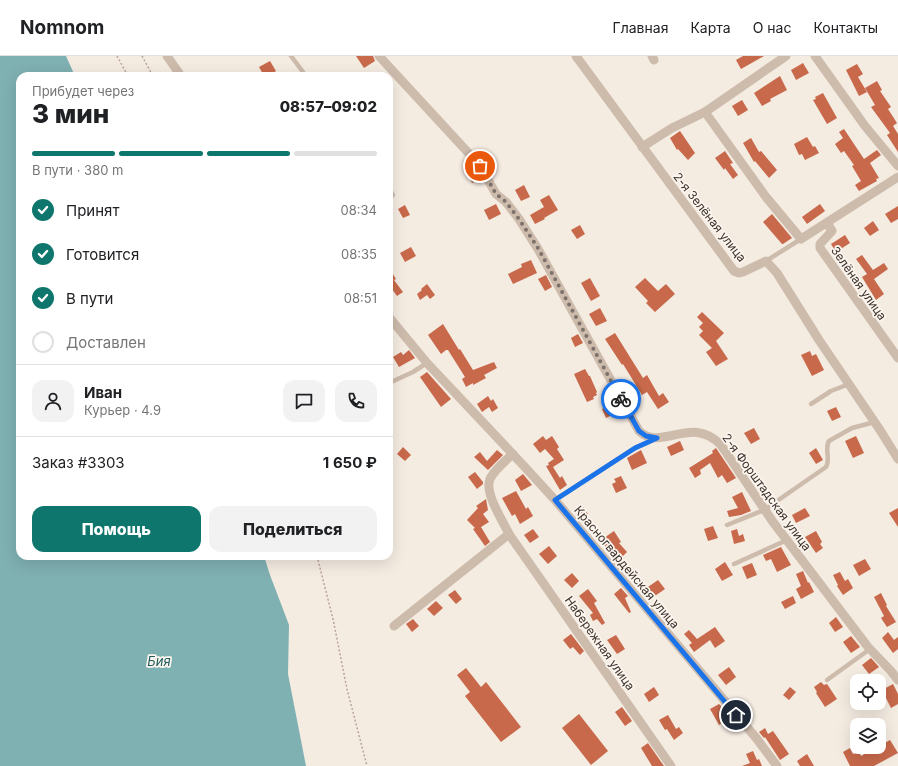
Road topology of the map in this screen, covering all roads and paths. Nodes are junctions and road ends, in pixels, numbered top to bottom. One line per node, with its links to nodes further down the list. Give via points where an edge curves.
1 (117, 56): 9 (path)
2 (142, 56): 10 (path)
3 (167, 56): 11 (street)
4 (291, 56): 12 (lane)
5 (379, 56): 27 (street, via 474,159 496,194 519,219 586,332 636,426 642,434)
6 (576, 56): 14 (street, 2-я Зелёная улица)
7 (786, 56): 13 (street)
8 (815, 56): 15 (street, via 865,126)
9 (126, 72)
10 (151, 72)
11 (178, 72)
12 (303, 72)
13 (705, 112): 14 (street, via 672,128); 18 (street, via 766,197)
14 (642, 147): 19 (street, 2-я Зелёная улица, via 734,271 739,273)
15 (898, 166)
16 (898, 177): 17 (street)
17 (827, 223): 18 (street); 21 (street, Зелёная улица, via 832,231 820,244 820,248)
18 (801, 239): 19 (lane)
19 (766, 261): 24 (street, 2-я Зелёная улица, via 777,273)
20 (393, 322): 22 (street, Красногвардейская улица)
21 (898, 358)
22 (427, 363): 23 (lane); 28 (street, Красногвардейская улица)
23 (393, 381)
24 (849, 384): 25 (lane); 26 (street, 2-я Зелёная улица)
25 (810, 404)
26 (875, 422): 29 (street, 2-я Зелёная улица); 31 (lane, via 852,428 829,441 826,467)
27 (657, 438): 30 (lane, via 635,448); 31 (street, 2-я Форштадская улица, via 694,432 716,440)
28 (513, 454): 30 (street, Красногвардейская улица); 33 (street, Набережная улица, via 492,476 488,484)
29 (898, 459)
30 (555, 500): 43 (street, Красногвардейская улица)
31 (764, 510): 32 (lane); 34 (street, 2-я Форштадская улица)
32 (727, 525)
33 (509, 534): 37 (street); 42 (street, Набережная улица)
34 (787, 540): 36 (lane); 38 (street, 2-я Форштадская улица)
35 (318, 560): 41 (path)
36 (734, 564)
37 (394, 626)
38 (870, 649): 39 (lane); 40 (street, 2-я Форштадская улица)
39 (827, 680)
40 (898, 680)
41 (367, 766)
42 (671, 766)
43 (777, 766)

